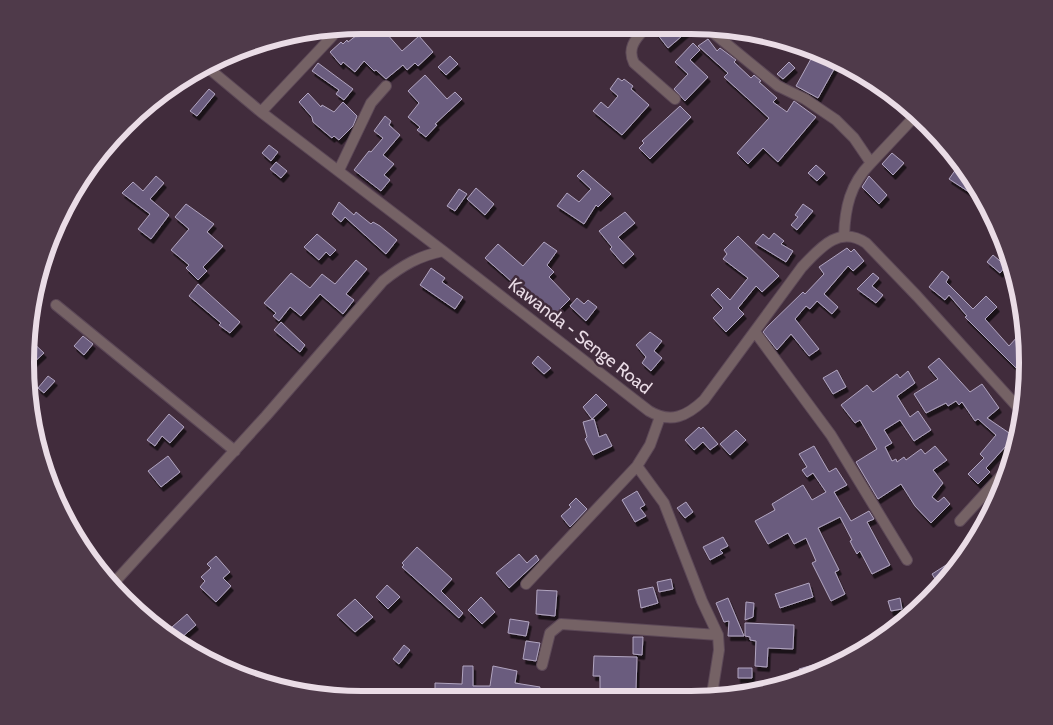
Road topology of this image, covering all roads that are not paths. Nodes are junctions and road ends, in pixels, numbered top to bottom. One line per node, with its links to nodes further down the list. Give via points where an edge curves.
1 (640, 34): 6 (street, via 635,39 631,57 634,63)
2 (715, 34): 9 (street, via 778,86 836,120 854,138)
3 (333, 35): 7 (street)
4 (211, 71): 7 (street, Kawanda - Senge Road)
5 (386, 86): 10 (street, via 371,103)
6 (674, 99)
7 (261, 112): 10 (street, Kawanda - Senge Road)
8 (912, 120): 9 (street)
9 (871, 163): 11 (street, via 847,201)
10 (339, 170): 12 (street, Kawanda - Senge Road)
11 (844, 236): 14 (street, Kawanda - Senge Road, via 820,248 802,267); 15 (street, via 856,237 866,243)
12 (443, 250): 16 (street, Kawanda - Senge Road); 17 (street, via 405,264 383,281)
13 (56, 305): 17 (street)
14 (755, 332): 16 (street, Kawanda - Senge Road, via 695,408 674,418); 21 (street, via 831,435)
15 (1016, 405)
16 (660, 418): 18 (street, via 650,446)
17 (235, 451): 22 (street)
18 (637, 466): 23 (street); 24 (street, via 664,502)
19 (997, 480): 20 (street)
20 (960, 521)
21 (907, 560)
22 (116, 580)
23 (526, 584)
24 (718, 635): 25 (street, via 561,624 550,633); 26 (street)
25 (542, 665)
26 (712, 691)

